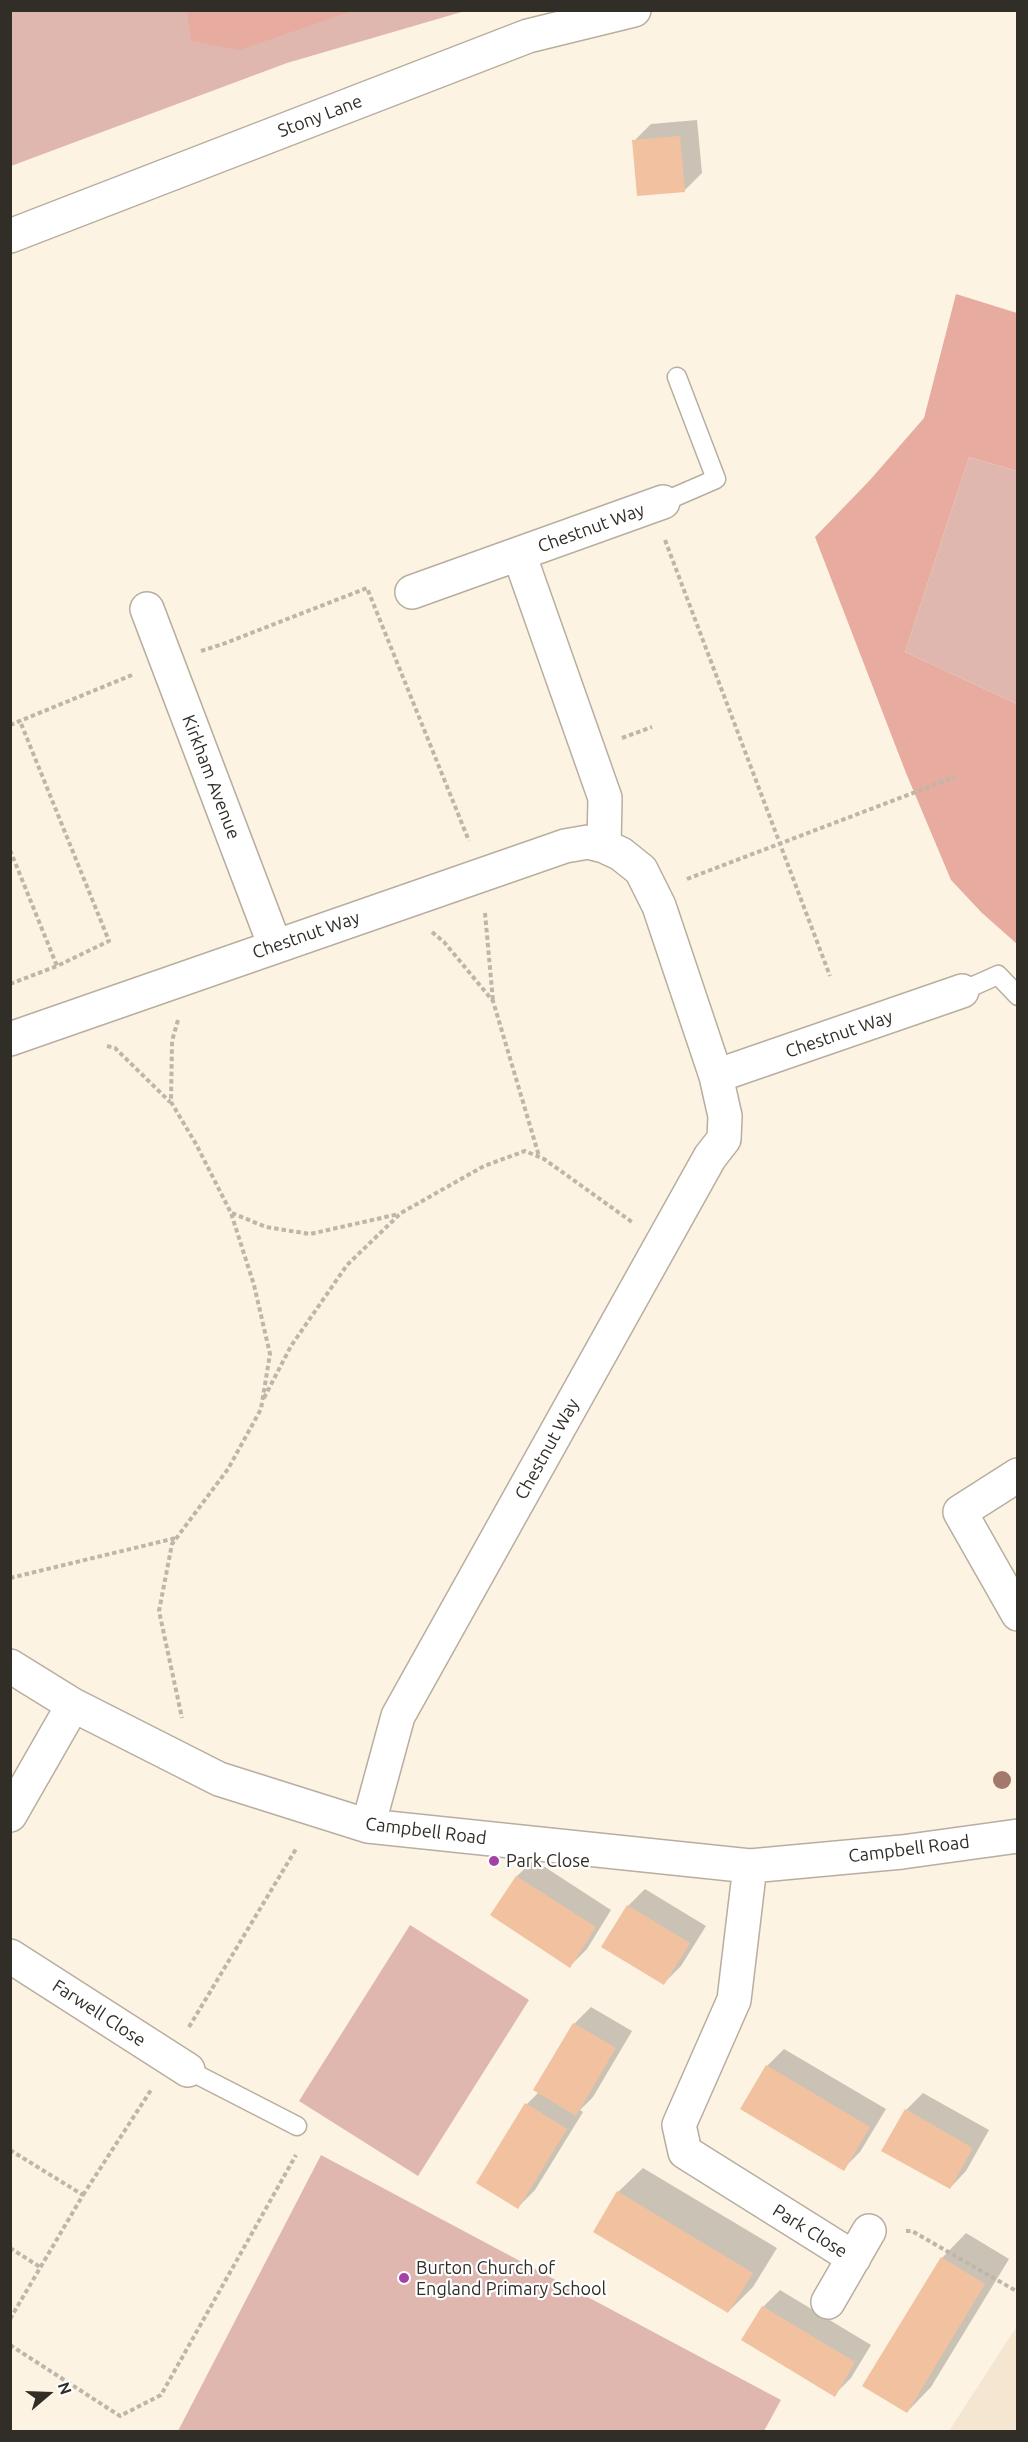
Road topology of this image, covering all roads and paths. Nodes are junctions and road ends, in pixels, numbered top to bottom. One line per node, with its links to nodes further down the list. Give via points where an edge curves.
1 (634, 10): 2 (street, Stony Lane, via 528,36)
2 (10, 236)
3 (677, 377): 4 (lane, via 716,479)
4 (658, 503): 5 (street, Chestnut Way); 12 (path)
5 (519, 555): 6 (street, Chestnut Way); 13 (street, Chestnut Way, via 605,798)
6 (412, 592)
7 (147, 609): 8 (street, Kirkham Avenue)
8 (166, 661): 9 (path); 16 (path, via 223,644 367,588 471,846); 18 (street, Kirkham Avenue)
9 (20, 721): 10 (path); 19 (path, via 110,941)
10 (10, 725)
11 (956, 777): 12 (path)
12 (779, 842): 15 (path); 21 (path)
13 (604, 846): 16 (street, Chestnut Way, via 588,842 565,846); 28 (street, Chestnut Way, via 641,870 659,906)
14 (10, 850): 19 (path)
15 (706, 871)
16 (476, 876): 17 (street, Chestnut Way); 25 (path, via 483,896)
17 (402, 902): 18 (street, Chestnut Way); 25 (path, via 444,942)
18 (275, 946): 20 (street, Chestnut Way)
19 (57, 966): 22 (path)
20 (192, 975): 26 (street, Chestnut Way); 29 (path, via 172,1041)
21 (830, 976)
22 (10, 984)
23 (962, 991): 24 (lane, via 998,975); 28 (street, Chestnut Way)
24 (1017, 996)
25 (493, 1001): 30 (path)
26 (64, 1020): 27 (street, Chestnut Way); 29 (path, via 96,1042 115,1048)
27 (10, 1039)
28 (716, 1076): 33 (street, Chestnut Way, via 725,1116 724,1139)
29 (171, 1102): 31 (path)
30 (539, 1156): 32 (path, via 525,1151 484,1166); 33 (path)
31 (231, 1213): 32 (path, via 266,1227 310,1234); 34 (path, via 270,1354)
32 (401, 1213): 34 (path, via 347,1265 291,1346)
33 (662, 1244): 43 (street, Chestnut Way, via 398,1716)
34 (262, 1401): 36 (path, via 228,1469)
35 (1017, 1475): 38 (street, via 960,1512)
36 (177, 1538): 37 (path); 41 (path, via 172,1544 159,1611)
37 (10, 1578)
38 (1017, 1614)
39 (10, 1665): 40 (street, Campbell Road)
40 (73, 1706): 41 (street, Campbell Road); 42 (street)
41 (193, 1766): 43 (street, Campbell Road, via 219,1779)
42 (10, 1815)
43 (368, 1826): 46 (street, Campbell Road)
44 (1017, 1836): 46 (street, Campbell Road, via 902,1852)
45 (296, 1849): 48 (path, via 203,2002)
46 (750, 1866): 52 (street, Park Close, via 735,2000 679,2125 685,2152)
47 (10, 1956): 48 (street, Farwell Close)
48 (179, 2064): 49 (lane); 51 (path)
49 (297, 2126): 58 (path, via 309,2132 161,2396 120,2416)
50 (10, 2150): 51 (path)
51 (83, 2195): 54 (path)
52 (862, 2245): 55 (path, via 912,2231); 56 (street)
53 (10, 2248): 54 (path)
54 (40, 2267): 57 (path)
55 (1017, 2292)
56 (828, 2302)
57 (10, 2319)
58 (10, 2345)

